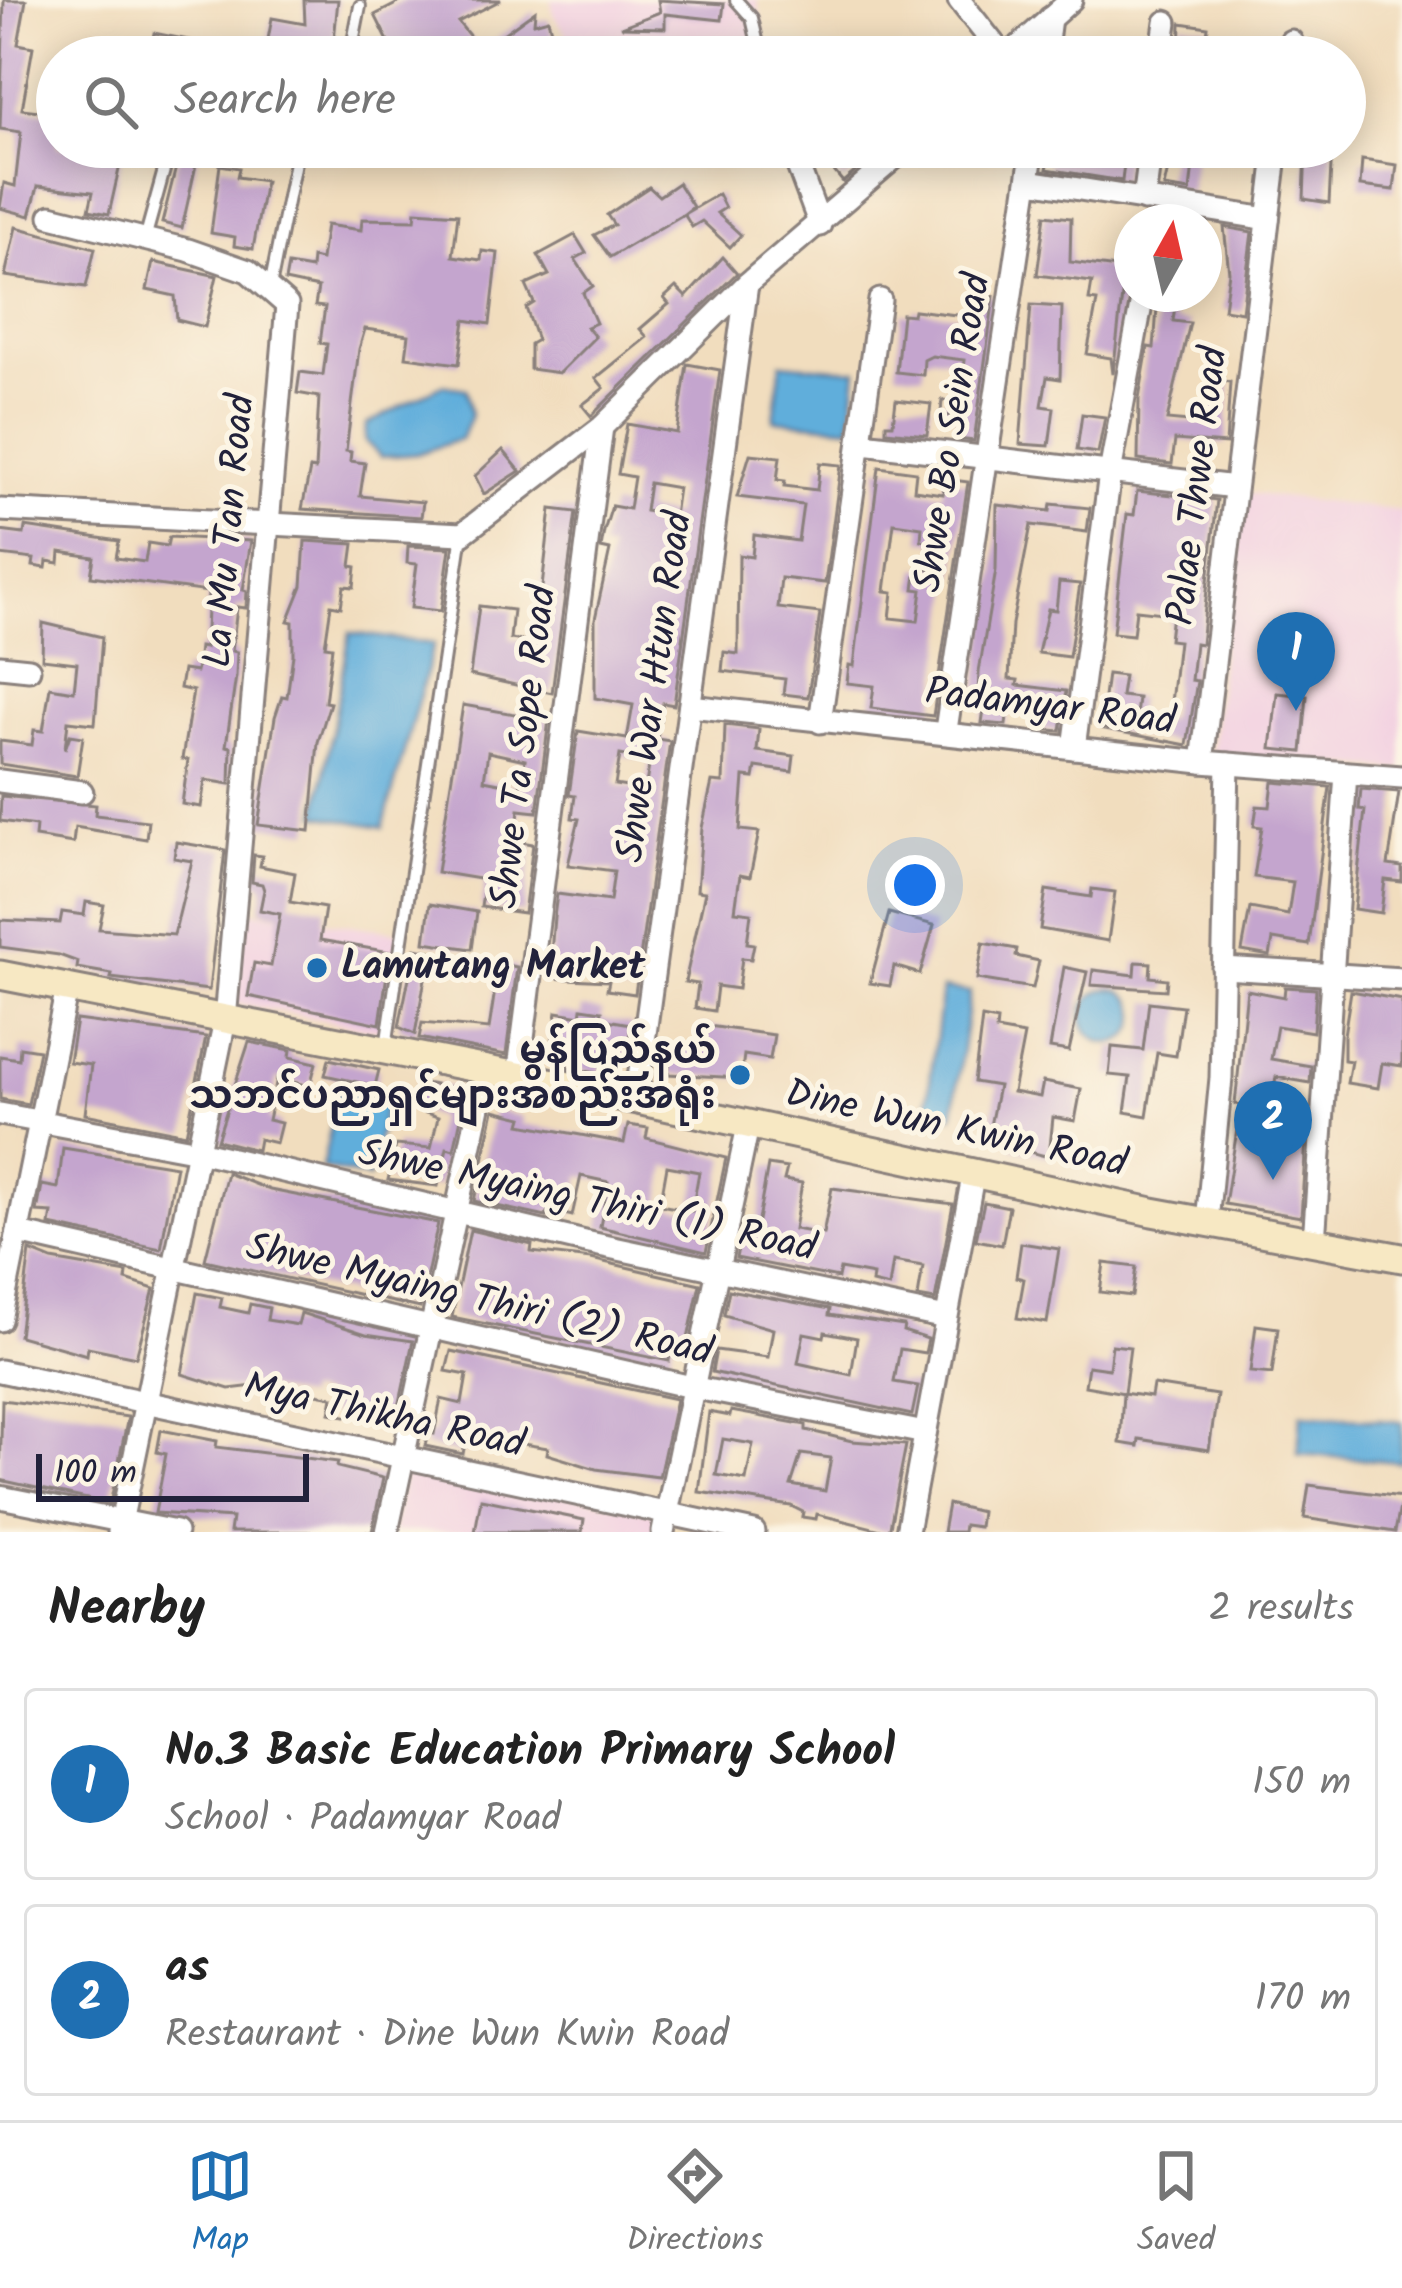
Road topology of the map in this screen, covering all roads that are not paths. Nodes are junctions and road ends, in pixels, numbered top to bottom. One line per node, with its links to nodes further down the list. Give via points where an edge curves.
1 (736, 0): 8 (lane)
2 (959, 0): 9 (street)
3 (1070, 0): 5 (street)
4 (360, 6): 7 (lane)
5 (1049, 18): 10 (street); 11 (street)
6 (1166, 22): 12 (street)
7 (354, 36)
8 (756, 36)
9 (989, 36)
10 (1029, 36)
11 (1047, 36)
12 (1164, 36)
13 (166, 168): 27 (lane)
14 (294, 168): 29 (lane)
15 (799, 168): 26 (street)
16 (884, 168): 26 (street)
17 (1031, 168): 20 (street, Shwe Bo Sein Road)
18 (1151, 168): 22 (street)
19 (1274, 168): 25 (street, Palae Thwe Road)
20 (1029, 181): 21 (street); 34 (street, Shwe Bo Sein Road)
21 (1135, 204)
22 (1153, 204)
23 (1222, 215): 25 (street)
24 (51, 216): 27 (street)
25 (1268, 219): 36 (street, Palae Thwe Road)
26 (820, 225): 28 (street)
27 (146, 239): 29 (street, via 248,272)
28 (747, 284): 32 (street); 42 (street, Shwe War Htun Road)
29 (270, 290): 38 (street, La Mu Tan Road, via 287,305)
30 (880, 300): 33 (street)
31 (1140, 312): 35 (street)
32 (602, 427): 39 (street); 60 (street, Shwe Ta Sope Road)
33 (863, 443): 34 (street); 43 (street)
34 (986, 458): 35 (street); 44 (street, Shwe Bo Sein Road)
35 (1110, 473): 36 (street); 45 (street)
36 (1235, 487): 46 (street, Palae Thwe Road)
37 (0, 510): 38 (street)
38 (268, 525): 39 (street); 57 (street, La Mu Tan Road)
39 (462, 534): 58 (lane)
40 (0, 667): 41 (street)
41 (28, 669)
42 (690, 706): 43 (street, Padamyar Road); 61 (street, Shwe War Htun Road)
43 (820, 722): 44 (street, Padamyar Road)
44 (946, 730): 45 (street, Padamyar Road)
45 (1074, 748): 46 (street, Padamyar Road)
46 (1202, 762): 47 (street, Padamyar Road)
47 (1228, 764): 48 (street, Padamyar Road); 52 (street)
48 (1346, 773): 49 (street, Padamyar Road); 53 (street)
49 (1402, 777)
50 (0, 781): 51 (street)
51 (82, 792)
52 (1223, 968): 53 (street); 68 (street)
53 (1332, 971): 55 (street); 70 (street)
54 (0, 975): 56 (street, Dine Wun Kwin Road)
55 (1402, 979)
56 (67, 988): 57 (street, Dine Wun Kwin Road); 63 (street)
57 (225, 1020): 58 (street, Dine Wun Kwin Road); 65 (street, La Mu Tan Road)
58 (385, 1051): 59 (street, Dine Wun Kwin Road)
59 (487, 1070): 60 (street, Dine Wun Kwin Road); 67 (street)
60 (518, 1076): 61 (street, Dine Wun Kwin Road)
61 (636, 1100): 64 (street, Dine Wun Kwin Road)
62 (0, 1114): 63 (street, Shwe Myaing Thiri (1) Road)
63 (43, 1122): 65 (street, Shwe Myaing Thiri (1) Road); 69 (street)
64 (748, 1126): 66 (street, Dine Wun Kwin Road); 73 (street)
65 (198, 1151): 67 (street, Shwe Myaing Thiri (1) Road); 72 (street, La Mu Tan Road)
66 (974, 1172): 68 (street, Dine Wun Kwin Road); 74 (street)
67 (455, 1211): 73 (street, Shwe Myaing Thiri (1) Road); 76 (street)
68 (1208, 1222): 70 (street, Dine Wun Kwin Road)
69 (19, 1233): 72 (street, Shwe Myaing Thiri (2) Road); 75 (street)
70 (1314, 1242): 71 (street, Dine Wun Kwin Road)
71 (1402, 1258)
72 (173, 1268): 76 (street, Shwe Myaing Thiri (2) Road); 79 (street, La Mu Tan Road)
73 (721, 1268): 74 (street, Shwe Myaing Thiri (1) Road); 78 (street)
74 (946, 1318): 80 (street)
75 (0, 1319)
76 (432, 1328): 78 (street, Shwe Myaing Thiri (2) Road); 81 (street)
77 (0, 1372): 79 (street, Mya Thikha Road)
78 (696, 1388): 80 (street, Shwe Myaing Thiri (2) Road); 83 (street)
79 (145, 1403): 81 (street, Mya Thikha Road); 84 (street, La Mu Tan Road)
80 (925, 1433): 88 (street)
81 (404, 1458): 83 (street, Mya Thikha Road); 86 (street)
82 (0, 1497): 84 (street)
83 (665, 1522): 87 (street, Mya Thikha Road)
84 (120, 1526): 85 (street)
85 (176, 1532)
86 (388, 1532)
87 (754, 1532)
88 (907, 1532)

